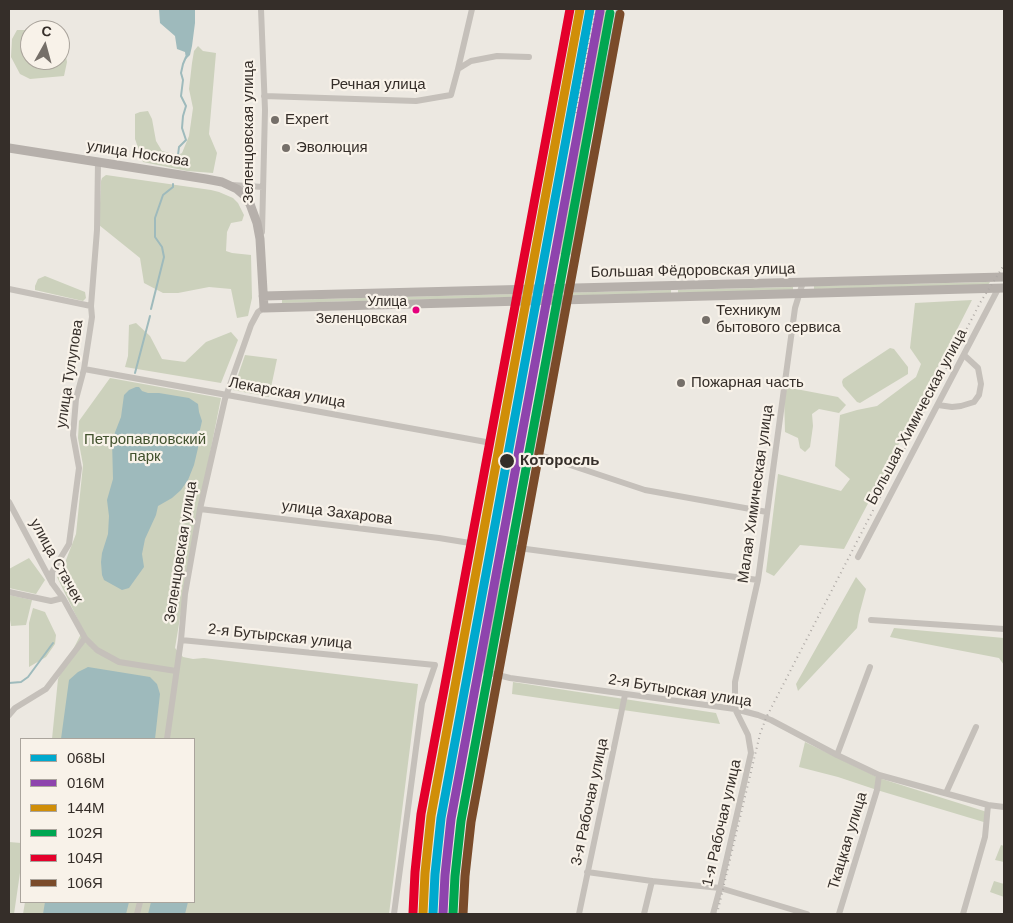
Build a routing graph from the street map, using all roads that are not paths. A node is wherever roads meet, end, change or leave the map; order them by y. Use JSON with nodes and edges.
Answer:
{"nodes":[{"id":1,"x":261,"y":9,"type":"edge"},
{"id":2,"x":472,"y":9,"type":"edge"},
{"id":3,"x":528,"y":57,"type":"dead end"},
{"id":4,"x":458,"y":69,"type":"junction"},
{"id":5,"x":264,"y":96,"type":"junction"},
{"id":6,"x":9,"y":148,"type":"edge"},
{"id":7,"x":98,"y":162,"type":"junction"},
{"id":8,"x":228,"y":184,"type":"junction"},
{"id":9,"x":263,"y":187,"type":"junction"},
{"id":10,"x":262,"y":208,"type":"junction"},
{"id":11,"x":252,"y":209,"type":"junction"},
{"id":12,"x":261,"y":256,"type":"junction"},
{"id":13,"x":1004,"y":277,"type":"edge"},
{"id":14,"x":803,"y":282,"type":"junction"},
{"id":15,"x":1001,"y":288,"type":"edge"},
{"id":16,"x":9,"y":289,"type":"edge"},
{"id":17,"x":799,"y":294,"type":"junction"},
{"id":18,"x":263,"y":296,"type":"junction"},
{"id":19,"x":560,"y":300,"type":"junction"},
{"id":20,"x":91,"y":306,"type":"junction"},
{"id":21,"x":264,"y":308,"type":"junction"},
{"id":22,"x":964,"y":355,"type":"junction"},
{"id":23,"x":84,"y":368,"type":"junction"},
{"id":24,"x":227,"y":395,"type":"junction"},
{"id":25,"x":938,"y":405,"type":"junction"},
{"id":26,"x":486,"y":442,"type":"dead end"},
{"id":27,"x":531,"y":452,"type":"junction"},
{"id":28,"x":9,"y":502,"type":"edge"},
{"id":29,"x":200,"y":510,"type":"junction"},
{"id":30,"x":767,"y":512,"type":"junction"},
{"id":31,"x":470,"y":544,"type":"dead end"},
{"id":32,"x":511,"y":547,"type":"junction"},
{"id":33,"x":858,"y":557,"type":"dead end"},
{"id":34,"x":758,"y":580,"type":"junction"},
{"id":35,"x":52,"y":583,"type":"junction"},
{"id":36,"x":9,"y":592,"type":"edge"},
{"id":37,"x":63,"y":598,"type":"junction"},
{"id":38,"x":871,"y":620,"type":"dead end"},
{"id":39,"x":1004,"y":629,"type":"edge"},
{"id":40,"x":83,"y":635,"type":"junction"},
{"id":41,"x":181,"y":640,"type":"junction"},
{"id":42,"x":870,"y":667,"type":"dead end"},
{"id":43,"x":176,"y":671,"type":"junction"},
{"id":44,"x":625,"y":695,"type":"junction"},
{"id":45,"x":736,"y":709,"type":"junction"},
{"id":46,"x":9,"y":715,"type":"edge"},
{"id":47,"x":976,"y":727,"type":"dead end"},
{"id":48,"x":167,"y":738,"type":"edge"},
{"id":49,"x":837,"y":755,"type":"junction"},
{"id":50,"x":879,"y":775,"type":"junction"},
{"id":51,"x":946,"y":793,"type":"junction"},
{"id":52,"x":988,"y":805,"type":"junction"},
{"id":53,"x":1004,"y":807,"type":"edge"},
{"id":54,"x":588,"y":872,"type":"junction"},
{"id":55,"x":652,"y":881,"type":"junction"},
{"id":56,"x":720,"y":888,"type":"junction"},
{"id":57,"x":394,"y":914,"type":"edge"},
{"id":58,"x":579,"y":914,"type":"edge"},
{"id":59,"x":644,"y":914,"type":"edge"},
{"id":60,"x":713,"y":914,"type":"edge"},
{"id":61,"x":806,"y":914,"type":"edge"},
{"id":62,"x":839,"y":914,"type":"edge"},
{"id":63,"x":963,"y":914,"type":"edge"}],
"edges":[{"from":1,"to":5,"type":"street","name":"Зеленцовская улица"},
{"from":2,"to":4,"type":"street"},
{"from":3,"to":4,"type":"street"},
{"from":4,"to":5,"type":"street","name":"Речная улица"},
{"from":5,"to":9,"type":"street","name":"Зеленцовская улица"},
{"from":6,"to":7,"type":"main road","name":"улица Носкова"},
{"from":7,"to":8,"type":"main road","name":"улица Носкова"},
{"from":7,"to":20,"type":"street","name":"улица Тулупова"},
{"from":8,"to":9,"type":"street","name":"улица Носкова"},
{"from":8,"to":11,"type":"main road","name":"Зеленцовская улица"},
{"from":9,"to":10,"type":"street","name":"Зеленцовская улица"},
{"from":10,"to":11,"type":"street"},
{"from":10,"to":12,"type":"street","name":"Зеленцовская улица"},
{"from":11,"to":12,"type":"main road","name":"Зеленцовская улица"},
{"from":12,"to":18,"type":"main road","name":"Зеленцовская улица"},
{"from":13,"to":14,"type":"main road","name":"Большая Фёдоровская улица"},
{"from":14,"to":17,"type":"street","name":"Малая Химическая улица"},
{"from":14,"to":18,"type":"main road","name":"Большая Фёдоровская улица"},
{"from":15,"to":17,"type":"main road","name":"Большая Фёдоровская улица"},
{"from":15,"to":22,"type":"street","name":"Большая Химическая улица"},
{"from":16,"to":20,"type":"street"},
{"from":17,"to":19,"type":"main road","name":"Большая Фёдоровская улица"},
{"from":17,"to":30,"type":"street","name":"Малая Химическая улица"},
{"from":18,"to":21,"type":"main road","name":"Зеленцовская улица"},
{"from":19,"to":21,"type":"main road","name":"Большая Фёдоровская улица"},
{"from":19,"to":27,"type":"street"},
{"from":20,"to":23,"type":"street","name":"улица Тулупова"},
{"from":21,"to":24,"type":"street","name":"Зеленцовская улица"},
{"from":22,"to":25,"type":"street","name":"Большая Химическая улица"},
{"from":22,"to":25,"type":"street"},
{"from":23,"to":24,"type":"street","name":"Лекарская улица"},
{"from":23,"to":35,"type":"street","name":"улица Тулупова"},
{"from":24,"to":26,"type":"street","name":"Лекарская улица"},
{"from":24,"to":29,"type":"street","name":"Зеленцовская улица"},
{"from":25,"to":33,"type":"street","name":"Большая Химическая улица"},
{"from":27,"to":30,"type":"street"},
{"from":27,"to":32,"type":"street"},
{"from":28,"to":35,"type":"street","name":"улица Стачек"},
{"from":29,"to":31,"type":"street","name":"улица Захарова"},
{"from":29,"to":41,"type":"street","name":"Зеленцовская улица"},
{"from":30,"to":34,"type":"street","name":"Малая Химическая улица"},
{"from":32,"to":34,"type":"street"},
{"from":32,"to":44,"type":"street","name":"2-я Бутырская улица"},
{"from":34,"to":45,"type":"street","name":"Малая Химическая улица"},
{"from":35,"to":37,"type":"street","name":"улица Стачек"},
{"from":36,"to":37,"type":"street"},
{"from":37,"to":40,"type":"street","name":"улица Стачек"},
{"from":38,"to":39,"type":"street"},
{"from":40,"to":43,"type":"street"},
{"from":40,"to":46,"type":"street"},
{"from":41,"to":43,"type":"street","name":"Зеленцовская улица"},
{"from":41,"to":57,"type":"street","name":"2-я Бутырская улица"},
{"from":42,"to":49,"type":"street"},
{"from":43,"to":48,"type":"street","name":"Зеленцовская улица"},
{"from":44,"to":45,"type":"street","name":"2-я Бутырская улица"},
{"from":44,"to":54,"type":"street","name":"3-я Рабочая улица"},
{"from":45,"to":49,"type":"street","name":"2-я Бутырская улица"},
{"from":45,"to":56,"type":"street","name":"1-я Рабочая улица"},
{"from":47,"to":51,"type":"street"},
{"from":49,"to":50,"type":"street","name":"2-я Бутырская улица"},
{"from":50,"to":51,"type":"street","name":"2-я Бутырская улица"},
{"from":50,"to":62,"type":"street","name":"Ткацкая улица"},
{"from":51,"to":52,"type":"street","name":"2-я Бутырская улица"},
{"from":52,"to":53,"type":"street","name":"2-я Бутырская улица"},
{"from":52,"to":63,"type":"street"},
{"from":54,"to":55,"type":"street"},
{"from":54,"to":58,"type":"street","name":"3-я Рабочая улица"},
{"from":55,"to":56,"type":"street"},
{"from":55,"to":59,"type":"street"},
{"from":56,"to":60,"type":"street","name":"1-я Рабочая улица"},
{"from":56,"to":61,"type":"street"}]}
